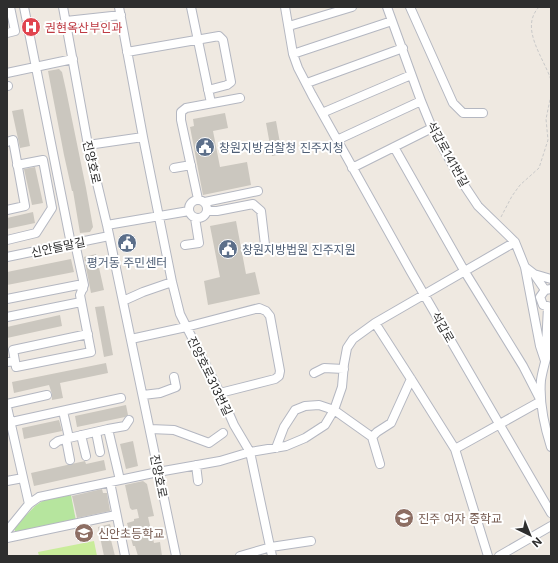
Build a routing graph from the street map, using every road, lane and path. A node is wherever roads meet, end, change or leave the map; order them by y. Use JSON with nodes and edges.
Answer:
{"nodes":[{"id":1,"x":10,"y":7,"type":"edge"},
{"id":2,"x":24,"y":7,"type":"edge"},
{"id":3,"x":63,"y":7,"type":"edge"},
{"id":4,"x":191,"y":7,"type":"edge"},
{"id":5,"x":285,"y":7,"type":"edge"},
{"id":6,"x":352,"y":7,"type":"edge"},
{"id":7,"x":387,"y":7,"type":"edge"},
{"id":8,"x":410,"y":7,"type":"edge"},
{"id":9,"x":539,"y":7,"type":"edge"},
{"id":10,"x":120,"y":11,"type":"edge"},
{"id":11,"x":66,"y":21,"type":"junction"},
{"id":12,"x":392,"y":21,"type":"junction"},
{"id":13,"x":289,"y":26,"type":"junction"},
{"id":14,"x":7,"y":33,"type":"edge"},
{"id":15,"x":198,"y":40,"type":"junction"},
{"id":16,"x":403,"y":48,"type":"junction"},
{"id":17,"x":127,"y":52,"type":"junction"},
{"id":18,"x":294,"y":54,"type":"junction"},
{"id":19,"x":73,"y":59,"type":"junction"},
{"id":20,"x":36,"y":67,"type":"junction"},
{"id":21,"x":7,"y":73,"type":"edge"},
{"id":22,"x":411,"y":75,"type":"junction"},
{"id":23,"x":551,"y":80,"type":"edge"},
{"id":24,"x":307,"y":83,"type":"junction"},
{"id":25,"x":208,"y":90,"type":"junction"},
{"id":26,"x":551,"y":95,"type":"edge"},
{"id":27,"x":240,"y":98,"type":"dead end"},
{"id":28,"x":421,"y":101,"type":"junction"},
{"id":29,"x":211,"y":103,"type":"junction"},
{"id":30,"x":322,"y":113,"type":"junction"},
{"id":31,"x":483,"y":113,"type":"dead end"},
{"id":32,"x":432,"y":128,"type":"junction"},
{"id":33,"x":143,"y":137,"type":"junction"},
{"id":34,"x":337,"y":140,"type":"junction"},
{"id":35,"x":7,"y":142,"type":"edge"},
{"id":36,"x":88,"y":145,"type":"junction"},
{"id":37,"x":394,"y":147,"type":"junction"},
{"id":38,"x":18,"y":165,"type":"junction"},
{"id":39,"x":191,"y":166,"type":"junction"},
{"id":40,"x":174,"y":168,"type":"dead end"},
{"id":41,"x":352,"y":168,"type":"junction"},
{"id":42,"x":258,"y":191,"type":"dead end"},
{"id":43,"x":201,"y":201,"type":"junction"},
{"id":44,"x":7,"y":210,"type":"edge"},
{"id":45,"x":189,"y":211,"type":"junction"},
{"id":46,"x":207,"y":211,"type":"junction"},
{"id":47,"x":159,"y":217,"type":"junction"},
{"id":48,"x":195,"y":218,"type":"junction"},
{"id":49,"x":107,"y":225,"type":"junction"},
{"id":50,"x":498,"y":225,"type":"junction"},
{"id":51,"x":109,"y":236,"type":"junction"},
{"id":52,"x":7,"y":240,"type":"edge"},
{"id":53,"x":515,"y":242,"type":"junction"},
{"id":54,"x":73,"y":244,"type":"junction"},
{"id":55,"x":184,"y":245,"type":"dead end"},
{"id":56,"x":265,"y":245,"type":"dead end"},
{"id":57,"x":7,"y":257,"type":"edge"},
{"id":58,"x":525,"y":267,"type":"junction"},
{"id":59,"x":465,"y":272,"type":"junction"},
{"id":60,"x":534,"y":274,"type":"junction"},
{"id":61,"x":551,"y":279,"type":"edge"},
{"id":62,"x":172,"y":282,"type":"junction"},
{"id":63,"x":83,"y":289,"type":"junction"},
{"id":64,"x":548,"y":290,"type":"edge"},
{"id":65,"x":425,"y":295,"type":"junction"},
{"id":66,"x":7,"y":298,"type":"edge"},
{"id":67,"x":123,"y":301,"type":"junction"},
{"id":68,"x":81,"y":302,"type":"junction"},
{"id":69,"x":550,"y":307,"type":"edge"},
{"id":70,"x":7,"y":316,"type":"edge"},
{"id":71,"x":375,"y":323,"type":"junction"},
{"id":72,"x":186,"y":327,"type":"junction"},
{"id":73,"x":88,"y":334,"type":"junction"},
{"id":74,"x":132,"y":339,"type":"junction"},
{"id":75,"x":551,"y":340,"type":"edge"},
{"id":76,"x":545,"y":361,"type":"junction"},
{"id":77,"x":11,"y":362,"type":"edge"},
{"id":78,"x":344,"y":369,"type":"junction"},
{"id":79,"x":314,"y":373,"type":"dead end"},
{"id":80,"x":174,"y":378,"type":"dead end"},
{"id":81,"x":411,"y":379,"type":"junction"},
{"id":82,"x":220,"y":393,"type":"junction"},
{"id":83,"x":47,"y":395,"type":"dead end"},
{"id":84,"x":143,"y":395,"type":"junction"},
{"id":85,"x":121,"y":398,"type":"dead end"},
{"id":86,"x":541,"y":401,"type":"junction"},
{"id":87,"x":7,"y":404,"type":"edge"},
{"id":88,"x":7,"y":407,"type":"edge"},
{"id":89,"x":334,"y":410,"type":"junction"},
{"id":90,"x":63,"y":411,"type":"junction"},
{"id":91,"x":129,"y":420,"type":"dead end"},
{"id":92,"x":9,"y":423,"type":"edge"},
{"id":93,"x":499,"y":423,"type":"junction"},
{"id":94,"x":108,"y":429,"type":"junction"},
{"id":95,"x":150,"y":429,"type":"junction"},
{"id":96,"x":96,"y":432,"type":"junction"},
{"id":97,"x":223,"y":433,"type":"dead end"},
{"id":98,"x":81,"y":435,"type":"junction"},
{"id":99,"x":372,"y":437,"type":"junction"},
{"id":100,"x":68,"y":438,"type":"junction"},
{"id":101,"x":54,"y":444,"type":"dead end"},
{"id":102,"x":551,"y":447,"type":"edge"},
{"id":103,"x":276,"y":448,"type":"junction"},
{"id":104,"x":455,"y":449,"type":"junction"},
{"id":105,"x":100,"y":452,"type":"dead end"},
{"id":106,"x":250,"y":452,"type":"junction"},
{"id":107,"x":86,"y":456,"type":"dead end"},
{"id":108,"x":70,"y":460,"type":"dead end"},
{"id":109,"x":380,"y":464,"type":"dead end"},
{"id":110,"x":196,"y":465,"type":"junction"},
{"id":111,"x":158,"y":472,"type":"junction"},
{"id":112,"x":23,"y":478,"type":"junction"},
{"id":113,"x":120,"y":480,"type":"junction"},
{"id":114,"x":198,"y":481,"type":"dead end"},
{"id":115,"x":7,"y":482,"type":"edge"},
{"id":116,"x":110,"y":482,"type":"junction"},
{"id":117,"x":29,"y":504,"type":"junction"},
{"id":118,"x":551,"y":513,"type":"edge"},
{"id":119,"x":116,"y":514,"type":"junction"},
{"id":120,"x":551,"y":526,"type":"edge"},
{"id":121,"x":7,"y":531,"type":"edge"},
{"id":122,"x":7,"y":538,"type":"edge"},
{"id":123,"x":311,"y":541,"type":"dead end"},
{"id":124,"x":271,"y":547,"type":"junction"},
{"id":125,"x":125,"y":556,"type":"edge"},
{"id":126,"x":176,"y":556,"type":"edge"},
{"id":127,"x":240,"y":556,"type":"edge"},
{"id":128,"x":272,"y":556,"type":"edge"},
{"id":129,"x":488,"y":556,"type":"edge"},
{"id":130,"x":499,"y":556,"type":"edge"}],
"edges":[{"from":1,"to":14,"type":"street"},
{"from":2,"to":20,"type":"street"},
{"from":3,"to":11,"type":"street","name":"진양호로"},
{"from":4,"to":15,"type":"street"},
{"from":5,"to":13,"type":"street","name":"석갑로"},
{"from":6,"to":13,"type":"street"},
{"from":7,"to":12,"type":"street","name":"석갑로141번길"},
{"from":8,"to":31,"type":"street"},
{"from":9,"to":23,"type":"path"},
{"from":10,"to":11,"type":"street"},
{"from":10,"to":17,"type":"street"},
{"from":11,"to":19,"type":"street","name":"진양호로"},
{"from":12,"to":16,"type":"street","name":"석갑로141번길"},
{"from":12,"to":18,"type":"street"},
{"from":13,"to":18,"type":"street","name":"석갑로"},
{"from":15,"to":17,"type":"street"},
{"from":15,"to":25,"type":"street"},
{"from":15,"to":25,"type":"street"},
{"from":16,"to":22,"type":"street","name":"석갑로141번길"},
{"from":16,"to":24,"type":"street"},
{"from":17,"to":33,"type":"street"},
{"from":18,"to":24,"type":"street","name":"석갑로"},
{"from":19,"to":20,"type":"street"},
{"from":19,"to":36,"type":"street","name":"진양호로"},
{"from":20,"to":21,"type":"street"},
{"from":20,"to":54,"type":"street"},
{"from":22,"to":28,"type":"street","name":"석갑로141번길"},
{"from":22,"to":30,"type":"street"},
{"from":24,"to":30,"type":"street","name":"석갑로"},
{"from":25,"to":29,"type":"street"},
{"from":26,"to":50,"type":"path"},
{"from":27,"to":29,"type":"street"},
{"from":28,"to":32,"type":"street","name":"석갑로141번길"},
{"from":28,"to":34,"type":"street"},
{"from":29,"to":39,"type":"street"},
{"from":30,"to":34,"type":"street","name":"석갑로"},
{"from":32,"to":37,"type":"street"},
{"from":32,"to":50,"type":"street","name":"석갑로141번길"},
{"from":33,"to":36,"type":"street"},
{"from":33,"to":47,"type":"street"},
{"from":34,"to":41,"type":"street","name":"석갑로"},
{"from":35,"to":38,"type":"street"},
{"from":36,"to":49,"type":"street","name":"진양호로"},
{"from":37,"to":41,"type":"street"},
{"from":37,"to":59,"type":"street"},
{"from":38,"to":44,"type":"street"},
{"from":38,"to":52,"type":"street"},
{"from":39,"to":40,"type":"street"},
{"from":39,"to":43,"type":"street"},
{"from":41,"to":65,"type":"street","name":"석갑로"},
{"from":42,"to":43,"type":"street"},
{"from":43,"to":45,"type":"street"},
{"from":43,"to":46,"type":"street"},
{"from":45,"to":47,"type":"street"},
{"from":45,"to":48,"type":"street"},
{"from":46,"to":48,"type":"street"},
{"from":46,"to":56,"type":"street"},
{"from":47,"to":49,"type":"street"},
{"from":47,"to":62,"type":"street"},
{"from":48,"to":55,"type":"street"},
{"from":49,"to":51,"type":"street","name":"진양호로"},
{"from":50,"to":53,"type":"street","name":"석갑로141번길"},
{"from":51,"to":54,"type":"street","name":"신안들말길"},
{"from":51,"to":67,"type":"street","name":"진양호로"},
{"from":53,"to":58,"type":"street","name":"석갑로141번길"},
{"from":53,"to":59,"type":"street"},
{"from":54,"to":57,"type":"street","name":"신안들말길"},
{"from":54,"to":63,"type":"street"},
{"from":58,"to":60,"type":"street"},
{"from":58,"to":76,"type":"street","name":"석갑로141번길"},
{"from":59,"to":65,"type":"street"},
{"from":59,"to":86,"type":"street"},
{"from":60,"to":61,"type":"street"},
{"from":60,"to":64,"type":"street"},
{"from":62,"to":67,"type":"street"},
{"from":62,"to":72,"type":"street"},
{"from":63,"to":66,"type":"street"},
{"from":63,"to":68,"type":"street"},
{"from":64,"to":69,"type":"street"},
{"from":65,"to":71,"type":"street"},
{"from":65,"to":93,"type":"street","name":"석갑로"},
{"from":67,"to":74,"type":"street","name":"진양호로"},
{"from":68,"to":70,"type":"street"},
{"from":68,"to":73,"type":"street"},
{"from":69,"to":76,"type":"street"},
{"from":71,"to":78,"type":"street"},
{"from":71,"to":81,"type":"street"},
{"from":72,"to":74,"type":"street","name":"진양호로313번길"},
{"from":72,"to":82,"type":"street","name":"진양호로313번길"},
{"from":72,"to":82,"type":"street"},
{"from":73,"to":77,"type":"street"},
{"from":73,"to":77,"type":"street"},
{"from":74,"to":84,"type":"street","name":"진양호로"},
{"from":75,"to":76,"type":"street"},
{"from":76,"to":86,"type":"street"},
{"from":78,"to":79,"type":"street"},
{"from":78,"to":89,"type":"street"},
{"from":80,"to":84,"type":"street"},
{"from":81,"to":99,"type":"street"},
{"from":81,"to":104,"type":"street"},
{"from":82,"to":106,"type":"street","name":"진양호로313번길"},
{"from":83,"to":87,"type":"street"},
{"from":84,"to":95,"type":"street","name":"진양호로"},
{"from":85,"to":90,"type":"street"},
{"from":86,"to":93,"type":"street"},
{"from":86,"to":102,"type":"street"},
{"from":88,"to":92,"type":"street"},
{"from":89,"to":99,"type":"street"},
{"from":89,"to":103,"type":"street"},
{"from":89,"to":103,"type":"street"},
{"from":90,"to":92,"type":"street"},
{"from":90,"to":100,"type":"street"},
{"from":91,"to":94,"type":"street"},
{"from":92,"to":112,"type":"street"},
{"from":93,"to":104,"type":"street"},
{"from":93,"to":118,"type":"street","name":"석갑로"},
{"from":94,"to":96,"type":"street"},
{"from":94,"to":113,"type":"street"},
{"from":95,"to":97,"type":"street"},
{"from":95,"to":111,"type":"street","name":"진양호로"},
{"from":96,"to":98,"type":"street"},
{"from":96,"to":105,"type":"street"},
{"from":98,"to":100,"type":"street"},
{"from":98,"to":107,"type":"street"},
{"from":99,"to":109,"type":"street"},
{"from":100,"to":101,"type":"street"},
{"from":100,"to":108,"type":"street"},
{"from":103,"to":106,"type":"street"},
{"from":104,"to":129,"type":"street"},
{"from":106,"to":110,"type":"street"},
{"from":106,"to":124,"type":"street","name":"진양호로313번길"},
{"from":110,"to":111,"type":"street"},
{"from":110,"to":114,"type":"street"},
{"from":111,"to":113,"type":"street"},
{"from":111,"to":126,"type":"street","name":"진양호로"},
{"from":112,"to":115,"type":"street"},
{"from":112,"to":117,"type":"street"},
{"from":113,"to":116,"type":"street"},
{"from":116,"to":117,"type":"street"},
{"from":116,"to":119,"type":"street"},
{"from":117,"to":121,"type":"street"},
{"from":119,"to":122,"type":"street"},
{"from":119,"to":125,"type":"street"},
{"from":120,"to":130,"type":"street"},
{"from":123,"to":124,"type":"street"},
{"from":124,"to":127,"type":"street"},
{"from":124,"to":128,"type":"street","name":"진양호로313번길"}]}
